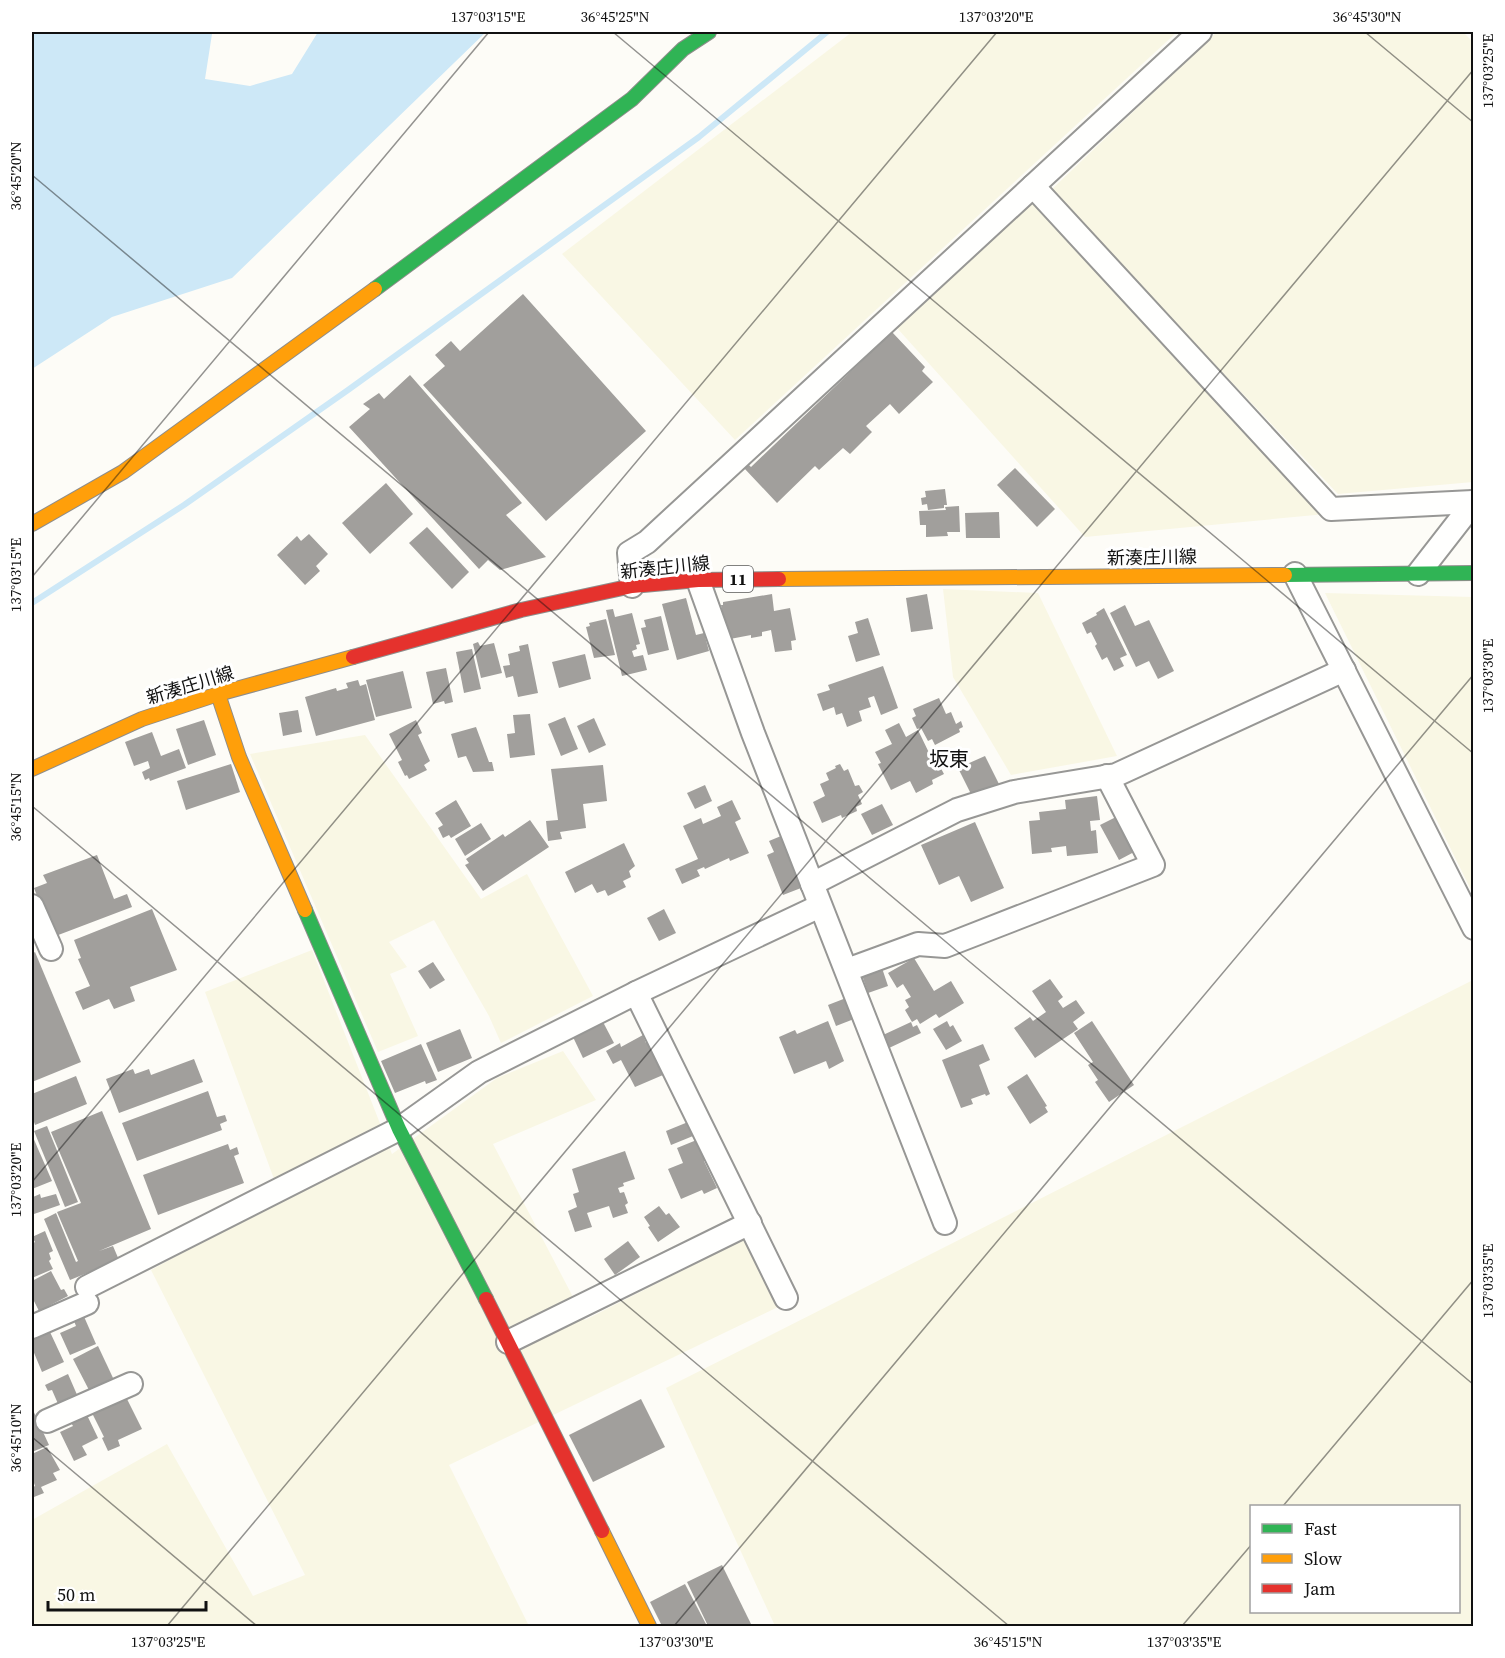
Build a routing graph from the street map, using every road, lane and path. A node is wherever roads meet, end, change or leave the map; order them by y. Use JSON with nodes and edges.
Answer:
{"nodes":[{"id":1,"x":697,"y":32,"type":"edge"},
{"id":2,"x":709,"y":32,"type":"edge"},
{"id":3,"x":1200,"y":32,"type":"edge"},
{"id":4,"x":683,"y":50,"type":"junction"},
{"id":5,"x":1033,"y":186,"type":"junction"},
{"id":6,"x":1473,"y":502,"type":"edge"},
{"id":7,"x":32,"y":524,"type":"edge"},
{"id":8,"x":1473,"y":573,"type":"edge"},
{"id":9,"x":1295,"y":574,"type":"junction"},
{"id":10,"x":1418,"y":574,"type":"junction"},
{"id":11,"x":698,"y":580,"type":"junction"},
{"id":12,"x":632,"y":586,"type":"junction"},
{"id":13,"x":1344,"y":670,"type":"junction"},
{"id":14,"x":218,"y":694,"type":"junction"},
{"id":15,"x":32,"y":769,"type":"edge"},
{"id":16,"x":1107,"y":776,"type":"junction"},
{"id":17,"x":812,"y":885,"type":"junction"},
{"id":18,"x":32,"y":906,"type":"edge"},
{"id":19,"x":820,"y":906,"type":"junction"},
{"id":20,"x":1473,"y":928,"type":"edge"},
{"id":21,"x":51,"y":949,"type":"dead end"},
{"id":22,"x":846,"y":970,"type":"junction"},
{"id":23,"x":636,"y":993,"type":"junction"},
{"id":24,"x":399,"y":1128,"type":"junction"},
{"id":25,"x":750,"y":1223,"type":"junction"},
{"id":26,"x":945,"y":1223,"type":"dead end"},
{"id":27,"x":786,"y":1298,"type":"dead end"},
{"id":28,"x":32,"y":1327,"type":"edge"},
{"id":29,"x":508,"y":1342,"type":"junction"},
{"id":30,"x":130,"y":1384,"type":"dead end"},
{"id":31,"x":47,"y":1421,"type":"dead end"},
{"id":32,"x":649,"y":1626,"type":"edge"}],
"edges":[{"from":1,"to":4,"type":"street"},
{"from":2,"to":4,"type":"street"},
{"from":3,"to":5,"type":"street"},
{"from":4,"to":7,"type":"street"},
{"from":5,"to":6,"type":"street"},
{"from":5,"to":12,"type":"street"},
{"from":6,"to":10,"type":"street"},
{"from":8,"to":10,"type":"street","name":"新湊庄川線","number":"11"},
{"from":9,"to":10,"type":"street","name":"新湊庄川線","number":"11"},
{"from":9,"to":11,"type":"street","name":"新湊庄川線","number":"11"},
{"from":9,"to":13,"type":"street"},
{"from":11,"to":12,"type":"street","name":"新湊庄川線","number":"11"},
{"from":11,"to":17,"type":"street"},
{"from":12,"to":14,"type":"street","name":"新湊庄川線","number":"11"},
{"from":13,"to":16,"type":"street"},
{"from":13,"to":20,"type":"street"},
{"from":14,"to":15,"type":"street","name":"新湊庄川線","number":"11"},
{"from":14,"to":24,"type":"street"},
{"from":16,"to":17,"type":"street"},
{"from":16,"to":22,"type":"street"},
{"from":17,"to":19,"type":"street"},
{"from":18,"to":21,"type":"street"},
{"from":19,"to":22,"type":"street"},
{"from":19,"to":23,"type":"street"},
{"from":22,"to":26,"type":"street"},
{"from":23,"to":24,"type":"street"},
{"from":23,"to":25,"type":"street"},
{"from":24,"to":28,"type":"street"},
{"from":24,"to":29,"type":"street"},
{"from":25,"to":27,"type":"street"},
{"from":25,"to":29,"type":"street"},
{"from":29,"to":32,"type":"street"},
{"from":30,"to":31,"type":"street"}]}
